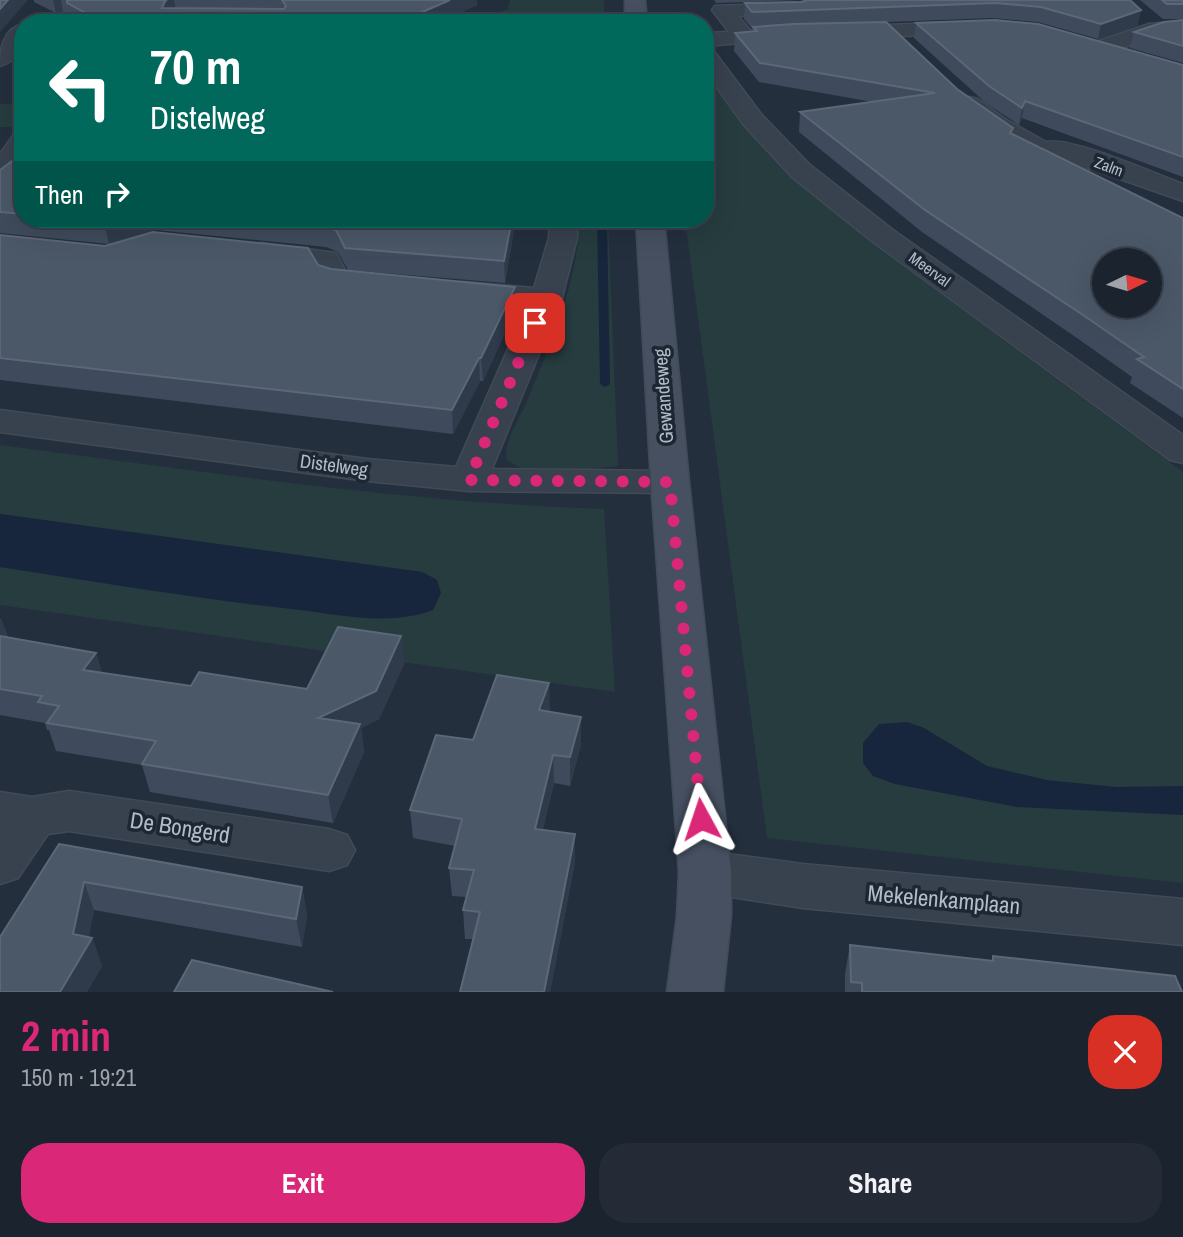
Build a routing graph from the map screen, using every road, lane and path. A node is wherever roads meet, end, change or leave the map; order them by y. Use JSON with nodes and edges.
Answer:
{"nodes":[{"id":1,"x":973,"y":5,"type":"edge"},
{"id":2,"x":820,"y":8,"type":"edge"},
{"id":3,"x":1183,"y":12,"type":"edge"},
{"id":4,"x":1183,"y":27,"type":"edge"},
{"id":5,"x":889,"y":29,"type":"junction"},
{"id":6,"x":1157,"y":29,"type":"junction"},
{"id":7,"x":745,"y":37,"type":"junction"},
{"id":8,"x":714,"y":39,"type":"edge"},
{"id":9,"x":14,"y":40,"type":"edge"},
{"id":10,"x":912,"y":51,"type":"edge"},
{"id":11,"x":0,"y":59,"type":"edge"},
{"id":12,"x":1139,"y":60,"type":"edge"},
{"id":13,"x":714,"y":67,"type":"edge"},
{"id":14,"x":949,"y":86,"type":"edge"},
{"id":15,"x":1033,"y":145,"type":"junction"},
{"id":16,"x":14,"y":152,"type":"edge"},
{"id":17,"x":0,"y":173,"type":"edge"},
{"id":18,"x":1183,"y":193,"type":"edge"},
{"id":19,"x":1159,"y":212,"type":"edge"},
{"id":20,"x":564,"y":228,"type":"edge"},
{"id":21,"x":651,"y":228,"type":"edge"},
{"id":22,"x":234,"y":250,"type":"edge"},
{"id":23,"x":400,"y":286,"type":"edge"},
{"id":24,"x":440,"y":289,"type":"edge"},
{"id":25,"x":546,"y":299,"type":"junction"},
{"id":26,"x":0,"y":421,"type":"edge"},
{"id":27,"x":1183,"y":452,"type":"edge"},
{"id":28,"x":469,"y":480,"type":"junction"},
{"id":29,"x":670,"y":482,"type":"junction"},
{"id":30,"x":16,"y":815,"type":"edge"},
{"id":31,"x":329,"y":850,"type":"dead end"},
{"id":32,"x":0,"y":863,"type":"edge"},
{"id":33,"x":705,"y":872,"type":"junction"},
{"id":34,"x":1183,"y":922,"type":"edge"},
{"id":35,"x":695,"y":992,"type":"edge"}],
"edges":[{"from":1,"to":5,"type":"street"},
{"from":2,"to":7,"type":"street"},
{"from":3,"to":6,"type":"street"},
{"from":4,"to":6,"type":"street"},
{"from":5,"to":7,"type":"street"},
{"from":5,"to":10,"type":"street"},
{"from":6,"to":12,"type":"street"},
{"from":7,"to":8,"type":"street"},
{"from":9,"to":11,"type":"street"},
{"from":13,"to":27,"type":"street","name":"Meerval"},
{"from":14,"to":15,"type":"street","name":"Zalm"},
{"from":15,"to":18,"type":"street","name":"Zalm"},
{"from":15,"to":19,"type":"street","name":"Zalm"},
{"from":16,"to":17,"type":"street"},
{"from":20,"to":25,"type":"street"},
{"from":21,"to":29,"type":"street","name":"Gewandeweg"},
{"from":22,"to":23,"type":"street"},
{"from":24,"to":25,"type":"street"},
{"from":25,"to":28,"type":"street"},
{"from":26,"to":28,"type":"street","name":"Distelweg"},
{"from":28,"to":29,"type":"street","name":"Distelweg"},
{"from":29,"to":33,"type":"street","name":"Gewandeweg"},
{"from":30,"to":31,"type":"street","name":"De Bongerd"},
{"from":30,"to":32,"type":"street","name":"De Bongerd"},
{"from":33,"to":34,"type":"street","name":"Mekelenkamplaan"},
{"from":33,"to":35,"type":"street","name":"Gewandeweg"}]}
